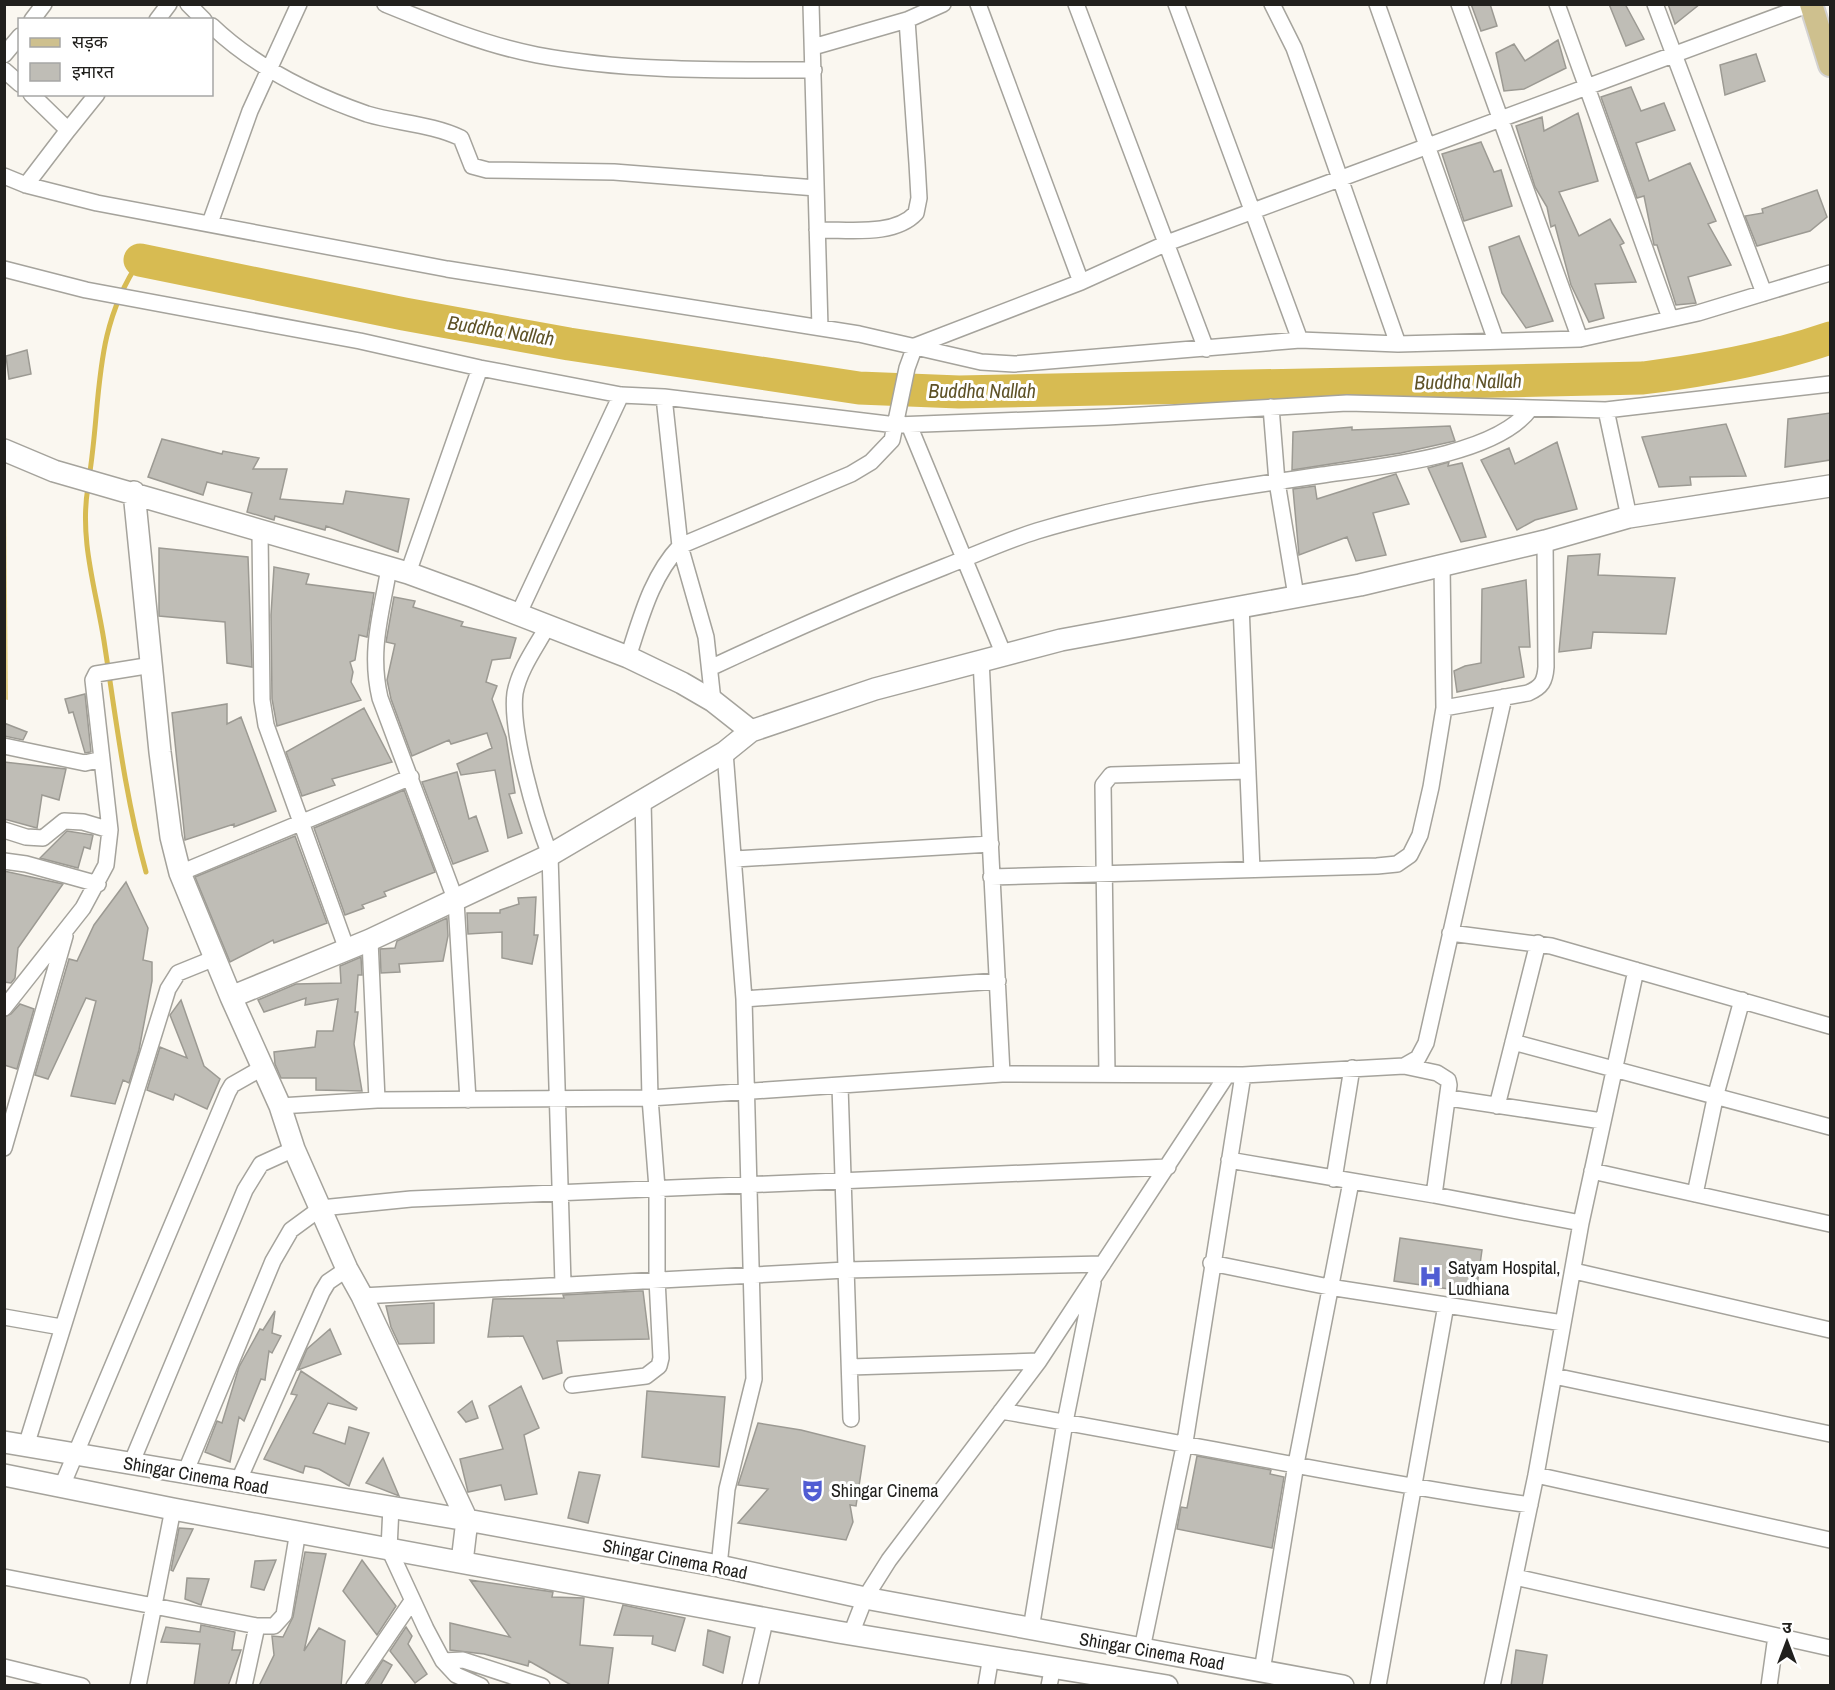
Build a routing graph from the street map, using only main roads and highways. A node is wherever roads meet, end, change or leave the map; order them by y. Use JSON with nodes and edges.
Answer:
{"nodes":[{"id":1,"x":1810,"y":4,"type":"edge"},
{"id":2,"x":1830,"y":65,"type":"edge"}],
"edges":[{"from":1,"to":2,"type":"main road"}]}
